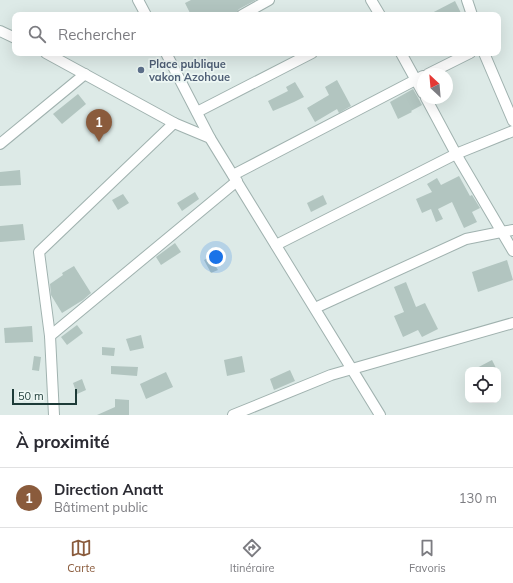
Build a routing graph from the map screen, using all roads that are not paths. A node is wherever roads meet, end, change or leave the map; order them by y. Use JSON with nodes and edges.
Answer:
{"nodes":[{"id":1,"x":139,"y":0,"type":"edge"},
{"id":2,"x":269,"y":0,"type":"edge"},
{"id":3,"x":371,"y":0,"type":"edge"},
{"id":4,"x":467,"y":0,"type":"edge"},
{"id":5,"x":145,"y":12,"type":"edge"},
{"id":6,"x":247,"y":12,"type":"edge"},
{"id":7,"x":378,"y":12,"type":"edge"},
{"id":8,"x":471,"y":12,"type":"edge"},
{"id":9,"x":0,"y":31,"type":"edge"},
{"id":10,"x":12,"y":37,"type":"edge"},
{"id":11,"x":52,"y":56,"type":"edge"},
{"id":12,"x":170,"y":56,"type":"edge"},
{"id":13,"x":306,"y":56,"type":"edge"},
{"id":14,"x":403,"y":56,"type":"edge"},
{"id":15,"x":464,"y":56,"type":"edge"},
{"id":16,"x":485,"y":56,"type":"edge"},
{"id":17,"x":440,"y":68,"type":"edge"},
{"id":18,"x":85,"y":74,"type":"junction"},
{"id":19,"x":417,"y":75,"type":"edge"},
{"id":20,"x":417,"y":79,"type":"edge"},
{"id":21,"x":429,"y":104,"type":"edge"},
{"id":22,"x":197,"y":112,"type":"junction"},
{"id":23,"x":513,"y":121,"type":"edge"},
{"id":24,"x":174,"y":123,"type":"junction"},
{"id":25,"x":513,"y":131,"type":"edge"},
{"id":26,"x":210,"y":138,"type":"junction"},
{"id":27,"x":0,"y":144,"type":"edge"},
{"id":28,"x":456,"y":154,"type":"junction"},
{"id":29,"x":235,"y":178,"type":"junction"},
{"id":30,"x":513,"y":230,"type":"edge"},
{"id":31,"x":501,"y":232,"type":"junction"},
{"id":32,"x":276,"y":245,"type":"junction"},
{"id":33,"x":513,"y":251,"type":"edge"},
{"id":34,"x":315,"y":308,"type":"junction"},
{"id":35,"x":513,"y":323,"type":"edge"},
{"id":36,"x":50,"y":336,"type":"junction"},
{"id":37,"x":353,"y":369,"type":"junction"},
{"id":38,"x":54,"y":415,"type":"edge"},
{"id":39,"x":233,"y":415,"type":"edge"},
{"id":40,"x":380,"y":415,"type":"edge"}],
"edges":[{"from":1,"to":5,"type":"street"},
{"from":2,"to":6,"type":"street"},
{"from":3,"to":7,"type":"street"},
{"from":4,"to":8,"type":"street"},
{"from":9,"to":10,"type":"street"},
{"from":11,"to":18,"type":"street"},
{"from":12,"to":22,"type":"street"},
{"from":13,"to":22,"type":"street"},
{"from":14,"to":19,"type":"street"},
{"from":15,"to":17,"type":"street"},
{"from":16,"to":23,"type":"street"},
{"from":18,"to":24,"type":"street"},
{"from":18,"to":27,"type":"street"},
{"from":20,"to":29,"type":"street"},
{"from":21,"to":28,"type":"street"},
{"from":22,"to":26,"type":"street"},
{"from":24,"to":26,"type":"street"},
{"from":24,"to":36,"type":"street"},
{"from":25,"to":28,"type":"street"},
{"from":26,"to":29,"type":"street"},
{"from":28,"to":31,"type":"street"},
{"from":28,"to":32,"type":"street"},
{"from":29,"to":32,"type":"street"},
{"from":29,"to":36,"type":"street"},
{"from":30,"to":31,"type":"street"},
{"from":31,"to":33,"type":"street"},
{"from":31,"to":34,"type":"street"},
{"from":32,"to":34,"type":"street"},
{"from":34,"to":37,"type":"street"},
{"from":35,"to":37,"type":"street"},
{"from":36,"to":38,"type":"street"},
{"from":37,"to":39,"type":"street"},
{"from":37,"to":40,"type":"street"}]}
